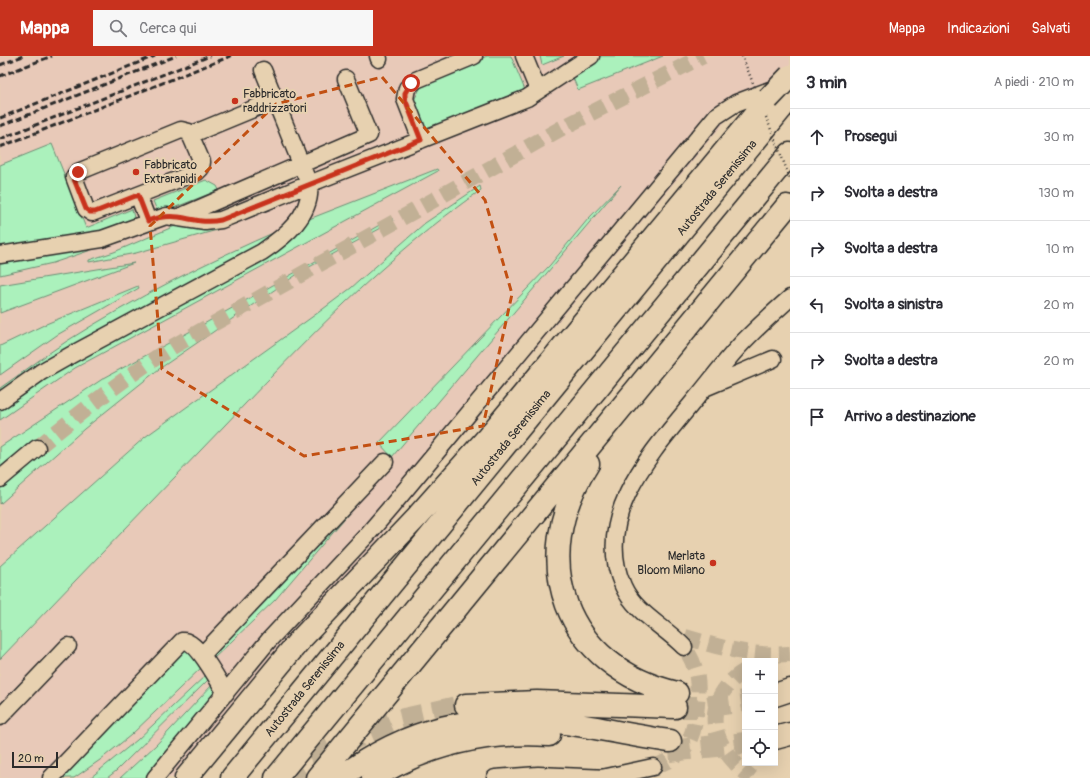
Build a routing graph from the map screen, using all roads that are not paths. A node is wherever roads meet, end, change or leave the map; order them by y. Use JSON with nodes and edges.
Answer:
{"nodes":[{"id":1,"x":474,"y":56,"type":"edge"},
{"id":2,"x":524,"y":56,"type":"edge"},
{"id":3,"x":590,"y":56,"type":"edge"},
{"id":4,"x":263,"y":70,"type":"dead end"},
{"id":5,"x":790,"y":76,"type":"edge"},
{"id":6,"x":346,"y":79,"type":"dead end"},
{"id":7,"x":790,"y":82,"type":"edge"},
{"id":8,"x":538,"y":90,"type":"junction"},
{"id":9,"x":790,"y":98,"type":"edge"},
{"id":10,"x":275,"y":100,"type":"junction"},
{"id":11,"x":190,"y":135,"type":"junction"},
{"id":12,"x":421,"y":140,"type":"junction"},
{"id":13,"x":790,"y":154,"type":"edge"},
{"id":14,"x":301,"y":164,"type":"junction"},
{"id":15,"x":309,"y":184,"type":"junction"},
{"id":16,"x":138,"y":195,"type":"junction"},
{"id":17,"x":788,"y":204,"type":"edge"},
{"id":18,"x":179,"y":217,"type":"junction"},
{"id":19,"x":148,"y":221,"type":"junction"},
{"id":20,"x":0,"y":255,"type":"edge"},
{"id":21,"x":790,"y":298,"type":"edge"},
{"id":22,"x":773,"y":359,"type":"dead end"},
{"id":23,"x":704,"y":389,"type":"junction"},
{"id":24,"x":0,"y":401,"type":"edge"},
{"id":25,"x":37,"y":448,"type":"tunnel mouth"},
{"id":26,"x":384,"y":462,"type":"dead end"},
{"id":27,"x":0,"y":479,"type":"edge"},
{"id":28,"x":685,"y":642,"type":"tunnel mouth"},
{"id":29,"x":68,"y":646,"type":"dead end"},
{"id":30,"x":202,"y":655,"type":"junction"},
{"id":31,"x":226,"y":693,"type":"junction"},
{"id":32,"x":466,"y":705,"type":"tunnel mouth"},
{"id":33,"x":0,"y":717,"type":"edge"},
{"id":34,"x":790,"y":734,"type":"edge"},
{"id":35,"x":778,"y":737,"type":"edge"},
{"id":36,"x":653,"y":767,"type":"tunnel mouth"},
{"id":37,"x":51,"y":778,"type":"edge"},
{"id":38,"x":155,"y":778,"type":"edge"},
{"id":39,"x":186,"y":778,"type":"edge"},
{"id":40,"x":232,"y":778,"type":"edge"},
{"id":41,"x":276,"y":778,"type":"edge"},
{"id":42,"x":317,"y":778,"type":"edge"},
{"id":43,"x":340,"y":778,"type":"edge"},
{"id":44,"x":372,"y":778,"type":"edge"},
{"id":45,"x":495,"y":778,"type":"edge"},
{"id":46,"x":602,"y":778,"type":"edge"},
{"id":47,"x":608,"y":778,"type":"edge"}],
"edges":[{"from":1,"to":12,"type":"street"},
{"from":2,"to":8,"type":"street"},
{"from":3,"to":8,"type":"street"},
{"from":4,"to":10,"type":"street"},
{"from":5,"to":39,"type":"highway","bridge":true},
{"from":6,"to":14,"type":"street"},
{"from":7,"to":31,"type":"street"},
{"from":8,"to":12,"type":"street"},
{"from":9,"to":40,"type":"highway","name":"Autostrada Serenissima"},
{"from":10,"to":11,"type":"street"},
{"from":10,"to":14,"type":"street"},
{"from":11,"to":16,"type":"street"},
{"from":11,"to":16,"type":"street"},
{"from":12,"to":15,"type":"street"},
{"from":13,"to":41,"type":"highway"},
{"from":14,"to":15,"type":"street"},
{"from":14,"to":18,"type":"street"},
{"from":15,"to":18,"type":"street"},
{"from":15,"to":24,"type":"street"},
{"from":16,"to":19,"type":"street"},
{"from":17,"to":32,"type":"highway"},
{"from":17,"to":42,"type":"highway"},
{"from":18,"to":19,"type":"street"},
{"from":19,"to":20,"type":"street"},
{"from":21,"to":23,"type":"street"},
{"from":22,"to":23,"type":"street"},
{"from":23,"to":28,"type":"street"},
{"from":25,"to":27,"type":"street"},
{"from":26,"to":30,"type":"street"},
{"from":29,"to":33,"type":"street"},
{"from":30,"to":31,"type":"street"},
{"from":30,"to":37,"type":"street"},
{"from":31,"to":38,"type":"street"},
{"from":34,"to":35,"type":"highway"},
{"from":36,"to":46,"type":"street"},
{"from":43,"to":44,"type":"highway"},
{"from":45,"to":46,"type":"street"},
{"from":46,"to":47,"type":"street"}]}
